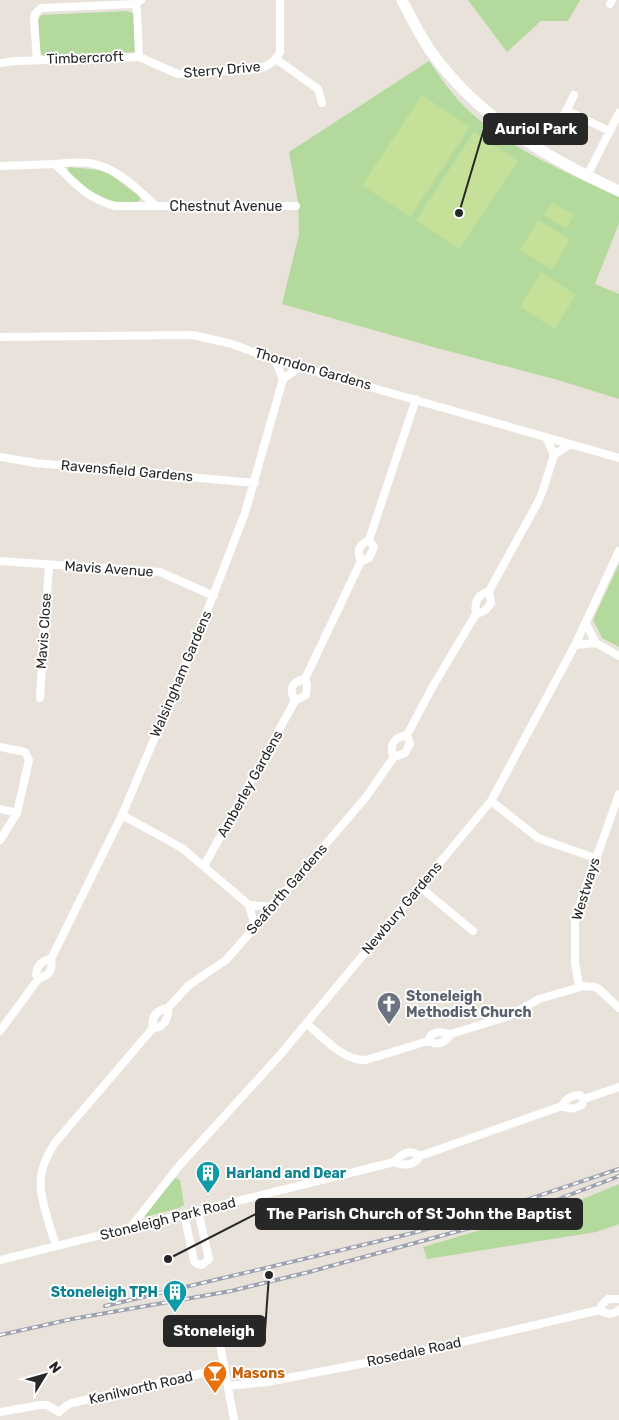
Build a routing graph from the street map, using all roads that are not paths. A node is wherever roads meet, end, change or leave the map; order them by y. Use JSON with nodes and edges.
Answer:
{"nodes":[{"id":1,"x":280,"y":0,"type":"edge"},
{"id":2,"x":402,"y":0,"type":"edge"},
{"id":3,"x":138,"y":2,"type":"edge"},
{"id":4,"x":140,"y":57,"type":"junction"},
{"id":5,"x":276,"y":59,"type":"junction"},
{"id":6,"x":37,"y":60,"type":"junction"},
{"id":7,"x":0,"y":63,"type":"edge"},
{"id":8,"x":574,"y":95,"type":"dead end"},
{"id":9,"x":322,"y":102,"type":"dead end"},
{"id":10,"x":619,"y":113,"type":"edge"},
{"id":11,"x":609,"y":131,"type":"junction"},
{"id":12,"x":54,"y":164,"type":"junction"},
{"id":13,"x":0,"y":166,"type":"edge"},
{"id":14,"x":587,"y":176,"type":"junction"},
{"id":15,"x":619,"y":191,"type":"edge"},
{"id":16,"x":156,"y":206,"type":"junction"},
{"id":17,"x":296,"y":206,"type":"dead end"},
{"id":18,"x":0,"y":337,"type":"edge"},
{"id":19,"x":275,"y":360,"type":"junction"},
{"id":20,"x":300,"y":367,"type":"junction"},
{"id":21,"x":283,"y":379,"type":"junction"},
{"id":22,"x":416,"y":399,"type":"junction"},
{"id":23,"x":546,"y":437,"type":"junction"},
{"id":24,"x":570,"y":444,"type":"junction"},
{"id":25,"x":554,"y":455,"type":"junction"},
{"id":26,"x":0,"y":457,"type":"edge"},
{"id":27,"x":619,"y":458,"type":"edge"},
{"id":28,"x":255,"y":483,"type":"junction"},
{"id":29,"x":369,"y":540,"type":"junction"},
{"id":30,"x":619,"y":551,"type":"edge"},
{"id":31,"x":0,"y":561,"type":"edge"},
{"id":32,"x":361,"y":561,"type":"junction"},
{"id":33,"x":49,"y":565,"type":"junction"},
{"id":34,"x":489,"y":591,"type":"junction"},
{"id":35,"x":214,"y":596,"type":"junction"},
{"id":36,"x":476,"y":614,"type":"junction"},
{"id":37,"x":586,"y":624,"type":"junction"},
{"id":38,"x":596,"y":643,"type":"junction"},
{"id":39,"x":575,"y":645,"type":"junction"},
{"id":40,"x":619,"y":656,"type":"edge"},
{"id":41,"x":305,"y":679,"type":"junction"},
{"id":42,"x":40,"y":698,"type":"dead end"},
{"id":43,"x":295,"y":701,"type":"junction"},
{"id":44,"x":407,"y":735,"type":"junction"},
{"id":45,"x":0,"y":747,"type":"edge"},
{"id":46,"x":394,"y":757,"type":"junction"},
{"id":47,"x":619,"y":794,"type":"edge"},
{"id":48,"x":491,"y":800,"type":"junction"},
{"id":49,"x":0,"y":809,"type":"edge"},
{"id":50,"x":17,"y":813,"type":"junction"},
{"id":51,"x":122,"y":815,"type":"junction"},
{"id":52,"x":0,"y":840,"type":"edge"},
{"id":53,"x":596,"y":858,"type":"junction"},
{"id":54,"x":204,"y":866,"type":"junction"},
{"id":55,"x":420,"y":887,"type":"junction"},
{"id":56,"x":249,"y":905,"type":"junction"},
{"id":57,"x":272,"y":907,"type":"junction"},
{"id":58,"x":255,"y":927,"type":"junction"},
{"id":59,"x":473,"y":931,"type":"dead end"},
{"id":60,"x":51,"y":959,"type":"junction"},
{"id":61,"x":39,"y":978,"type":"junction"},
{"id":62,"x":580,"y":987,"type":"junction"},
{"id":63,"x":168,"y":1008,"type":"junction"},
{"id":64,"x":619,"y":1008,"type":"edge"},
{"id":65,"x":306,"y":1023,"type":"junction"},
{"id":66,"x":153,"y":1028,"type":"junction"},
{"id":67,"x":0,"y":1031,"type":"edge"},
{"id":68,"x":451,"y":1034,"type":"junction"},
{"id":69,"x":428,"y":1041,"type":"junction"},
{"id":70,"x":619,"y":1087,"type":"edge"},
{"id":71,"x":584,"y":1099,"type":"junction"},
{"id":72,"x":562,"y":1106,"type":"junction"},
{"id":73,"x":420,"y":1156,"type":"junction"},
{"id":74,"x":394,"y":1162,"type":"junction"},
{"id":75,"x":198,"y":1211,"type":"junction"},
{"id":76,"x":184,"y":1214,"type":"junction"},
{"id":77,"x":131,"y":1228,"type":"junction"},
{"id":78,"x":56,"y":1246,"type":"junction"},
{"id":79,"x":0,"y":1260,"type":"edge"},
{"id":80,"x":619,"y":1299,"type":"edge"},
{"id":81,"x":599,"y":1310,"type":"junction"},
{"id":82,"x":619,"y":1310,"type":"edge"},
{"id":83,"x":216,"y":1322,"type":"dead end"},
{"id":84,"x":225,"y":1368,"type":"junction"},
{"id":85,"x":228,"y":1386,"type":"junction"},
{"id":86,"x":0,"y":1412,"type":"edge"},
{"id":87,"x":58,"y":1416,"type":"edge"},
{"id":88,"x":234,"y":1420,"type":"edge"}],
"edges":[{"from":1,"to":5,"type":"street","name":"Sterry Drive"},
{"from":2,"to":14,"type":"street"},
{"from":3,"to":4,"type":"street","name":"Timbercroft"},
{"from":3,"to":6,"type":"street","name":"Timbercroft"},
{"from":4,"to":5,"type":"street","name":"Sterry Drive"},
{"from":4,"to":6,"type":"street","name":"Timbercroft"},
{"from":5,"to":9,"type":"street"},
{"from":6,"to":7,"type":"street","name":"Timbercroft"},
{"from":8,"to":11,"type":"street"},
{"from":10,"to":11,"type":"street"},
{"from":11,"to":14,"type":"street"},
{"from":12,"to":13,"type":"street","name":"Chestnut Avenue"},
{"from":12,"to":16,"type":"street","name":"Chestnut Avenue"},
{"from":12,"to":16,"type":"street","name":"Chestnut Avenue"},
{"from":14,"to":15,"type":"street"},
{"from":16,"to":17,"type":"street","name":"Chestnut Avenue"},
{"from":18,"to":19,"type":"street","name":"Thorndon Gardens"},
{"from":19,"to":20,"type":"street","name":"Thorndon Gardens"},
{"from":19,"to":21,"type":"street"},
{"from":20,"to":21,"type":"street"},
{"from":20,"to":22,"type":"street","name":"Thorndon Gardens"},
{"from":21,"to":28,"type":"street","name":"Walsingham Gardens"},
{"from":22,"to":23,"type":"street","name":"Thorndon Gardens"},
{"from":22,"to":29,"type":"street","name":"Amberley Gardens"},
{"from":23,"to":24,"type":"street","name":"Thorndon Gardens"},
{"from":23,"to":25,"type":"street"},
{"from":24,"to":25,"type":"street"},
{"from":24,"to":27,"type":"street","name":"Thorndon Gardens"},
{"from":25,"to":34,"type":"street","name":"Seaforth Gardens"},
{"from":26,"to":28,"type":"street","name":"Ravensfield Gardens"},
{"from":28,"to":35,"type":"street","name":"Walsingham Gardens"},
{"from":29,"to":32,"type":"street","name":"Amberley Gardens"},
{"from":29,"to":32,"type":"street","name":"Amberley Gardens"},
{"from":30,"to":37,"type":"street","name":"Newbury Gardens"},
{"from":31,"to":33,"type":"street","name":"Mavis Avenue"},
{"from":32,"to":41,"type":"street","name":"Amberley Gardens"},
{"from":33,"to":35,"type":"street","name":"Mavis Avenue"},
{"from":33,"to":42,"type":"street","name":"Mavis Close"},
{"from":34,"to":36,"type":"street","name":"Seaforth Gardens"},
{"from":34,"to":36,"type":"street","name":"Seaforth Gardens"},
{"from":35,"to":51,"type":"street","name":"Walsingham Gardens"},
{"from":36,"to":44,"type":"street","name":"Seaforth Gardens"},
{"from":37,"to":38,"type":"street"},
{"from":37,"to":39,"type":"street","name":"Newbury Gardens"},
{"from":38,"to":39,"type":"street"},
{"from":38,"to":40,"type":"street"},
{"from":39,"to":48,"type":"street","name":"Newbury Gardens"},
{"from":41,"to":43,"type":"street","name":"Amberley Gardens"},
{"from":41,"to":43,"type":"street","name":"Amberley Gardens"},
{"from":43,"to":54,"type":"street","name":"Amberley Gardens"},
{"from":44,"to":46,"type":"street","name":"Seaforth Gardens"},
{"from":44,"to":46,"type":"street","name":"Seaforth Gardens"},
{"from":45,"to":50,"type":"street"},
{"from":46,"to":57,"type":"street","name":"Seaforth Gardens"},
{"from":47,"to":53,"type":"street","name":"Westways"},
{"from":48,"to":53,"type":"street"},
{"from":48,"to":55,"type":"street","name":"Newbury Gardens"},
{"from":49,"to":50,"type":"street"},
{"from":50,"to":52,"type":"street"},
{"from":51,"to":54,"type":"street"},
{"from":51,"to":60,"type":"street","name":"Walsingham Gardens"},
{"from":53,"to":62,"type":"street","name":"Westways"},
{"from":54,"to":56,"type":"street"},
{"from":55,"to":59,"type":"street"},
{"from":55,"to":65,"type":"street","name":"Newbury Gardens"},
{"from":56,"to":57,"type":"street"},
{"from":56,"to":58,"type":"street"},
{"from":57,"to":58,"type":"street","name":"Seaforth Gardens"},
{"from":58,"to":63,"type":"street","name":"Seaforth Gardens"},
{"from":60,"to":61,"type":"street","name":"Walsingham Gardens"},
{"from":60,"to":61,"type":"street","name":"Walsingham Gardens"},
{"from":61,"to":67,"type":"street","name":"Walsingham Gardens"},
{"from":62,"to":64,"type":"street"},
{"from":62,"to":68,"type":"street"},
{"from":63,"to":66,"type":"street","name":"Seaforth Gardens"},
{"from":63,"to":66,"type":"street","name":"Seaforth Gardens"},
{"from":65,"to":69,"type":"street"},
{"from":65,"to":77,"type":"street","name":"Newbury Gardens"},
{"from":66,"to":78,"type":"street","name":"Seaforth Gardens"},
{"from":68,"to":69,"type":"street"},
{"from":68,"to":69,"type":"street"},
{"from":70,"to":71,"type":"street","name":"Stoneleigh Park Road"},
{"from":71,"to":72,"type":"street","name":"Stoneleigh Park Road"},
{"from":71,"to":72,"type":"street","name":"Stoneleigh Park Road"},
{"from":72,"to":73,"type":"street","name":"Stoneleigh Park Road"},
{"from":73,"to":74,"type":"street","name":"Stoneleigh Park Road"},
{"from":73,"to":74,"type":"street","name":"Stoneleigh Park Road"},
{"from":74,"to":75,"type":"street","name":"Stoneleigh Park Road"},
{"from":75,"to":76,"type":"street","name":"Stoneleigh Park Road"},
{"from":75,"to":76,"type":"street"},
{"from":76,"to":77,"type":"street","name":"Stoneleigh Park Road"},
{"from":77,"to":78,"type":"street","name":"Stoneleigh Park Road"},
{"from":78,"to":79,"type":"street","name":"Stoneleigh Park Road"},
{"from":80,"to":81,"type":"street","name":"Rosedale Road"},
{"from":81,"to":82,"type":"street","name":"Rosedale Road"},
{"from":81,"to":85,"type":"street","name":"Rosedale Road"},
{"from":83,"to":84,"type":"street"},
{"from":84,"to":85,"type":"street"},
{"from":84,"to":87,"type":"street","name":"Kenilworth Road"},
{"from":85,"to":88,"type":"street"},
{"from":86,"to":87,"type":"street"}]}
